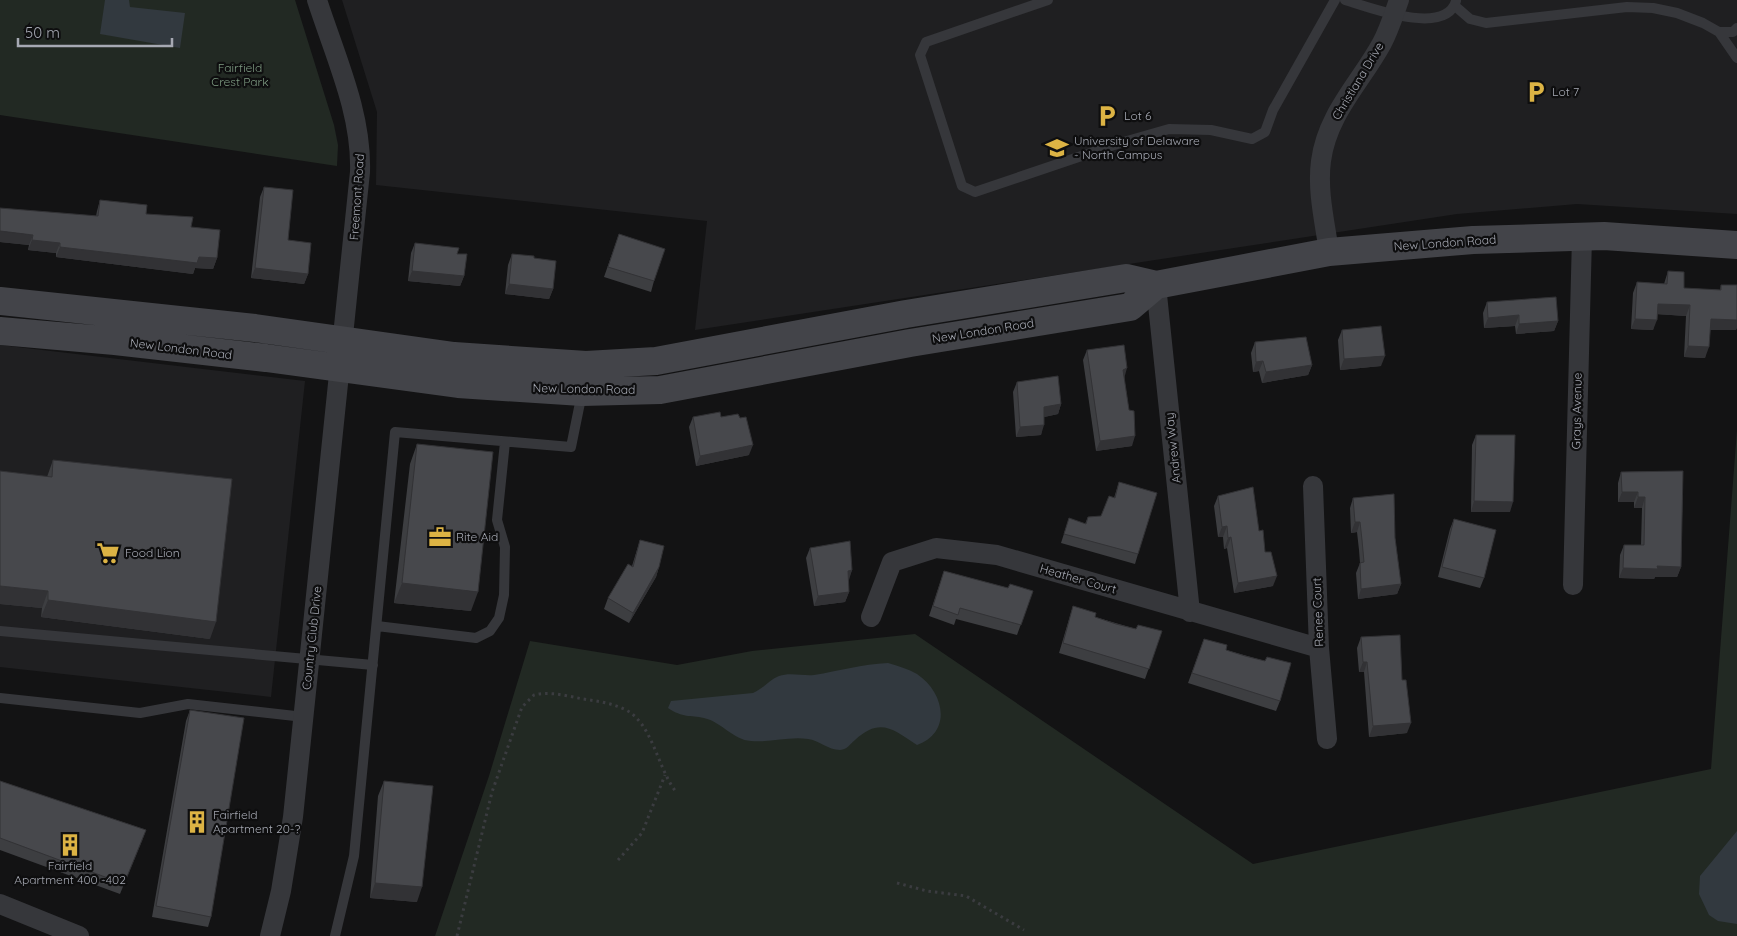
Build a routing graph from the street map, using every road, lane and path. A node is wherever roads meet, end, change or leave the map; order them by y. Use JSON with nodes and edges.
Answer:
{"nodes":[{"id":1,"x":317,"y":0,"type":"edge"},
{"id":2,"x":1048,"y":0,"type":"edge"},
{"id":3,"x":1335,"y":0,"type":"edge"},
{"id":4,"x":1345,"y":0,"type":"edge"},
{"id":5,"x":1456,"y":3,"type":"edge"},
{"id":6,"x":1397,"y":7,"type":"edge"},
{"id":7,"x":1737,"y":28,"type":"edge"},
{"id":8,"x":1719,"y":32,"type":"junction"},
{"id":9,"x":1737,"y":58,"type":"edge"},
{"id":10,"x":1582,"y":236,"type":"junction"},
{"id":11,"x":1737,"y":245,"type":"edge"},
{"id":12,"x":1329,"y":252,"type":"junction"},
{"id":13,"x":1156,"y":285,"type":"junction"},
{"id":14,"x":0,"y":301,"type":"edge"},
{"id":15,"x":0,"y":331,"type":"edge"},
{"id":16,"x":343,"y":339,"type":"junction"},
{"id":17,"x":340,"y":370,"type":"junction"},
{"id":18,"x":582,"y":392,"type":"junction"},
{"id":19,"x":505,"y":442,"type":"junction"},
{"id":20,"x":1314,"y":486,"type":"dead end"},
{"id":21,"x":1573,"y":586,"type":"dead end"},
{"id":22,"x":1190,"y":612,"type":"junction"},
{"id":23,"x":871,"y":617,"type":"dead end"},
{"id":24,"x":376,"y":626,"type":"junction"},
{"id":25,"x":0,"y":631,"type":"edge"},
{"id":26,"x":1319,"y":648,"type":"junction"},
{"id":27,"x":310,"y":659,"type":"junction"},
{"id":28,"x":373,"y":665,"type":"junction"},
{"id":29,"x":0,"y":698,"type":"edge"},
{"id":30,"x":304,"y":717,"type":"junction"},
{"id":31,"x":1327,"y":739,"type":"dead end"},
{"id":32,"x":665,"y":775,"type":"junction"},
{"id":33,"x":677,"y":792,"type":"dead end"},
{"id":34,"x":618,"y":860,"type":"dead end"},
{"id":35,"x":897,"y":883,"type":"dead end"},
{"id":36,"x":0,"y":904,"type":"edge"},
{"id":37,"x":1024,"y":930,"type":"dead end"},
{"id":38,"x":79,"y":936,"type":"edge"},
{"id":39,"x":270,"y":936,"type":"edge"},
{"id":40,"x":336,"y":936,"type":"edge"},
{"id":41,"x":456,"y":936,"type":"edge"}],
"edges":[{"from":1,"to":16,"type":"street","name":"Freemont Road"},
{"from":2,"to":3,"type":"lane"},
{"from":4,"to":6,"type":"lane"},
{"from":5,"to":6,"type":"lane"},
{"from":5,"to":8,"type":"lane"},
{"from":6,"to":12,"type":"street","name":"Christiana Drive"},
{"from":7,"to":8,"type":"lane"},
{"from":8,"to":9,"type":"lane"},
{"from":10,"to":11,"type":"main road","name":"New London Road"},
{"from":10,"to":12,"type":"main road","name":"New London Road"},
{"from":10,"to":21,"type":"street","name":"Grays Avenue"},
{"from":12,"to":13,"type":"main road","name":"New London Road"},
{"from":13,"to":16,"type":"main road","name":"New London Road"},
{"from":13,"to":18,"type":"main road","name":"New London Road"},
{"from":13,"to":22,"type":"street","name":"Andrew Way"},
{"from":14,"to":16,"type":"main road","name":"New London Road"},
{"from":15,"to":17,"type":"main road","name":"New London Road"},
{"from":16,"to":17,"type":"street","name":"Country Club Drive"},
{"from":17,"to":18,"type":"main road","name":"New London Road"},
{"from":17,"to":27,"type":"street","name":"Country Club Drive"},
{"from":18,"to":19,"type":"lane"},
{"from":19,"to":24,"type":"lane"},
{"from":19,"to":24,"type":"lane"},
{"from":20,"to":26,"type":"street","name":"Renee Court"},
{"from":22,"to":23,"type":"street","name":"Heather Court"},
{"from":22,"to":26,"type":"street","name":"Heather Court"},
{"from":24,"to":28,"type":"lane"},
{"from":25,"to":27,"type":"lane"},
{"from":26,"to":31,"type":"street","name":"Renee Court"},
{"from":27,"to":28,"type":"lane"},
{"from":27,"to":30,"type":"street","name":"Country Club Drive"},
{"from":28,"to":40,"type":"lane"},
{"from":29,"to":30,"type":"lane"},
{"from":30,"to":39,"type":"street","name":"Country Club Drive"},
{"from":32,"to":33,"type":"path"},
{"from":32,"to":34,"type":"path"},
{"from":32,"to":41,"type":"path"},
{"from":35,"to":37,"type":"path"},
{"from":36,"to":38,"type":"street"}]}
